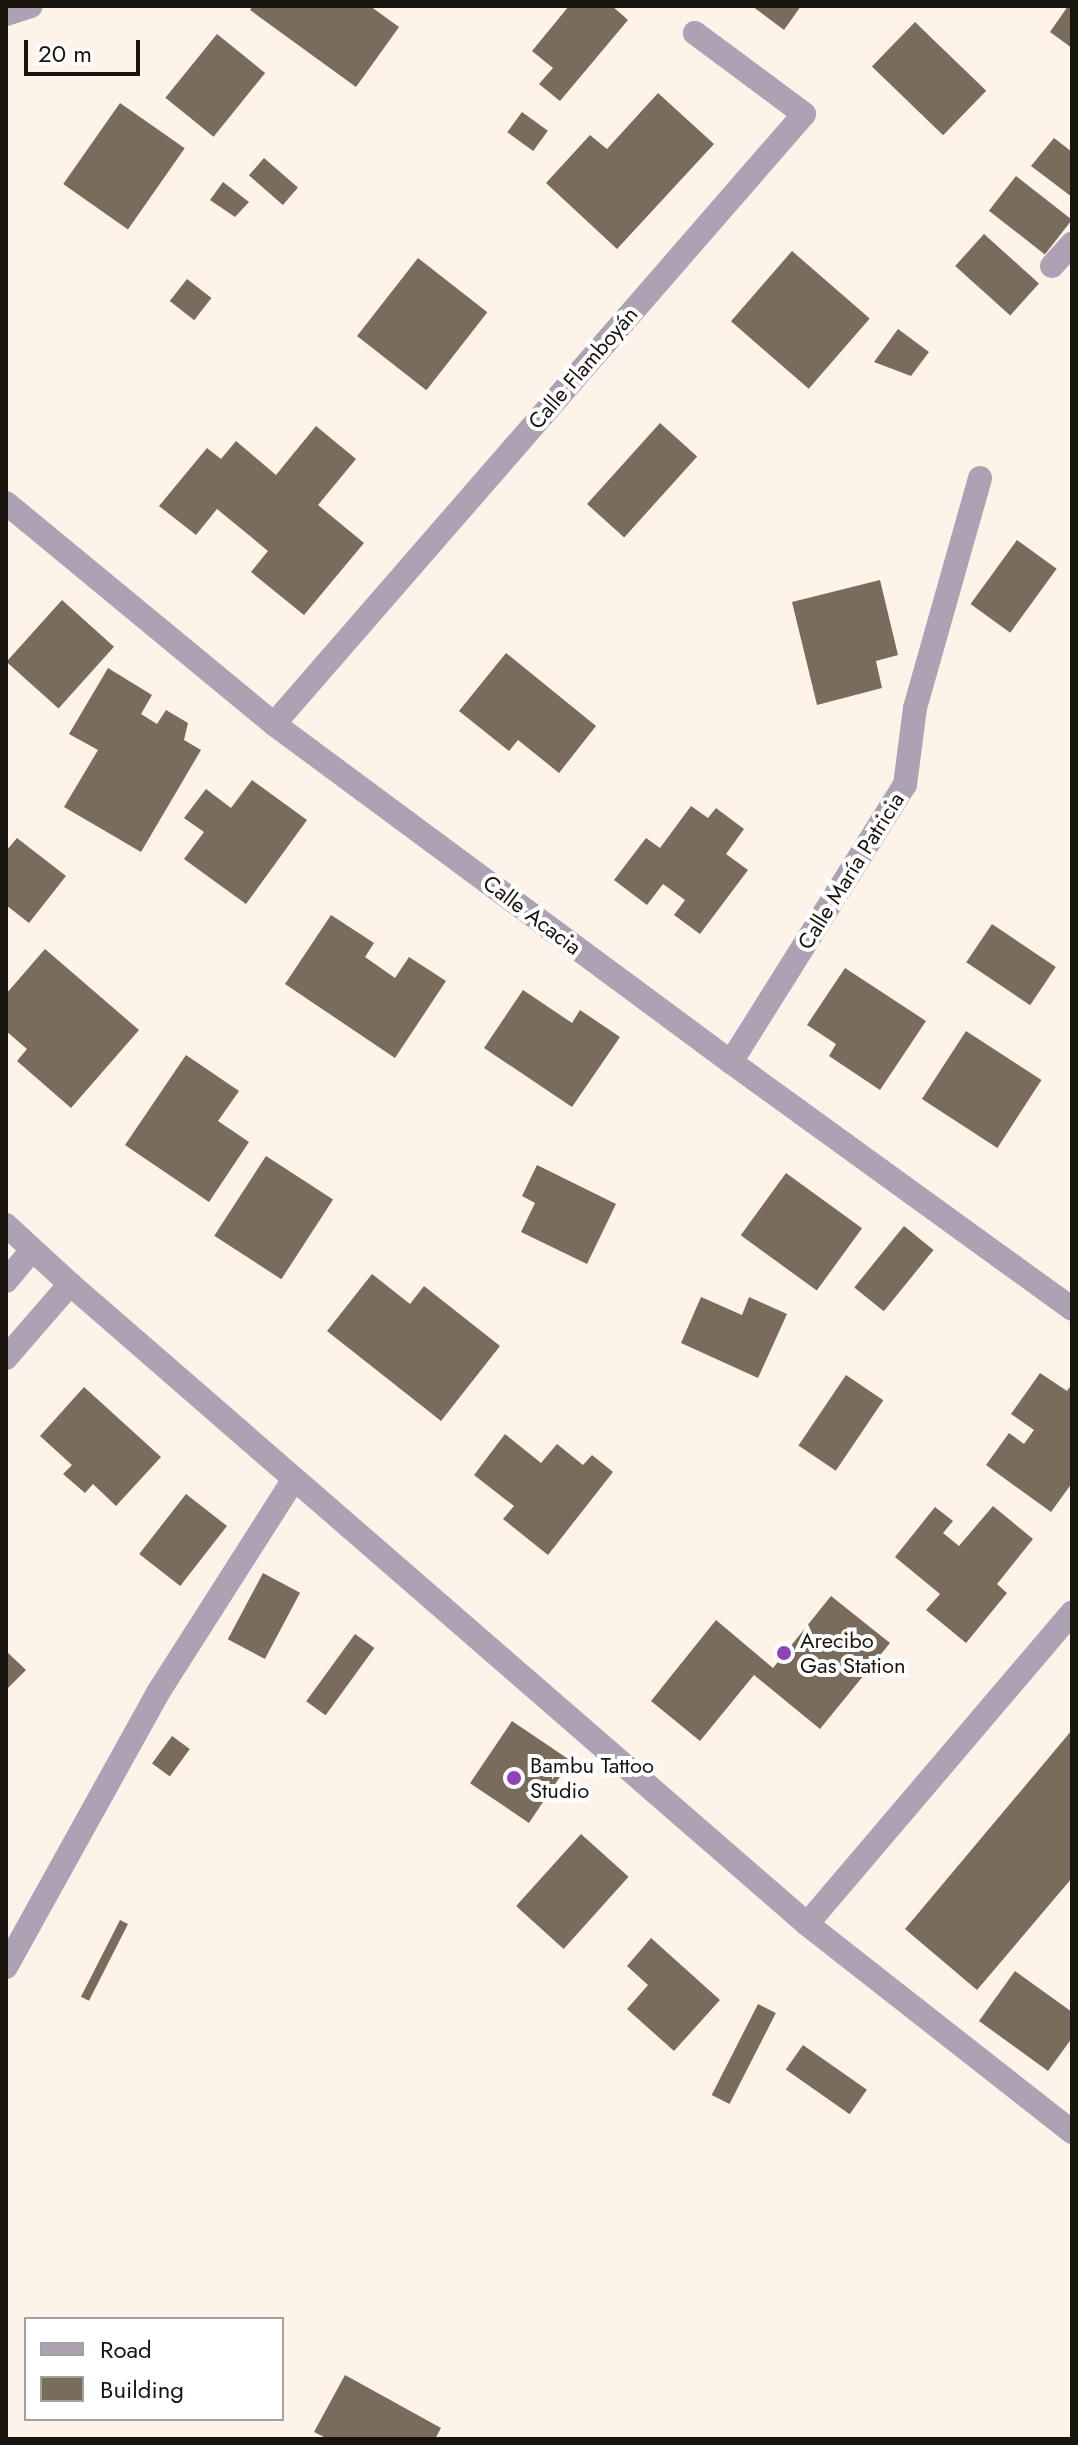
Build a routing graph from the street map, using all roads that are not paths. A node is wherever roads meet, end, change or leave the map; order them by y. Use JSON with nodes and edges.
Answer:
{"nodes":[{"id":1,"x":31,"y":6,"type":"edge"},
{"id":2,"x":6,"y":14,"type":"edge"},
{"id":3,"x":695,"y":33,"type":"dead end"},
{"id":4,"x":1072,"y":244,"type":"edge"},
{"id":5,"x":1052,"y":266,"type":"dead end"},
{"id":6,"x":980,"y":478,"type":"dead end"},
{"id":7,"x":6,"y":503,"type":"edge"},
{"id":8,"x":274,"y":724,"type":"junction"},
{"id":9,"x":731,"y":1062,"type":"junction"},
{"id":10,"x":6,"y":1225,"type":"edge"},
{"id":11,"x":32,"y":1250,"type":"junction"},
{"id":12,"x":6,"y":1281,"type":"edge"},
{"id":13,"x":70,"y":1284,"type":"junction"},
{"id":14,"x":1072,"y":1309,"type":"edge"},
{"id":15,"x":6,"y":1358,"type":"edge"},
{"id":16,"x":294,"y":1479,"type":"junction"},
{"id":17,"x":1072,"y":1613,"type":"edge"},
{"id":18,"x":807,"y":1924,"type":"junction"},
{"id":19,"x":6,"y":1967,"type":"edge"},
{"id":20,"x":1072,"y":2132,"type":"edge"}],
"edges":[{"from":1,"to":2,"type":"street"},
{"from":3,"to":8,"type":"street","name":"Calle Flamboyán"},
{"from":4,"to":5,"type":"street"},
{"from":6,"to":9,"type":"street","name":"Calle María Patricia"},
{"from":7,"to":8,"type":"street","name":"Calle Acacia"},
{"from":8,"to":9,"type":"street","name":"Calle Acacia"},
{"from":9,"to":14,"type":"street","name":"Calle Acacia"},
{"from":10,"to":11,"type":"street"},
{"from":11,"to":12,"type":"street"},
{"from":11,"to":13,"type":"street"},
{"from":13,"to":15,"type":"street"},
{"from":13,"to":16,"type":"street"},
{"from":16,"to":18,"type":"street"},
{"from":16,"to":19,"type":"street"},
{"from":17,"to":18,"type":"street"},
{"from":18,"to":20,"type":"street"}]}
